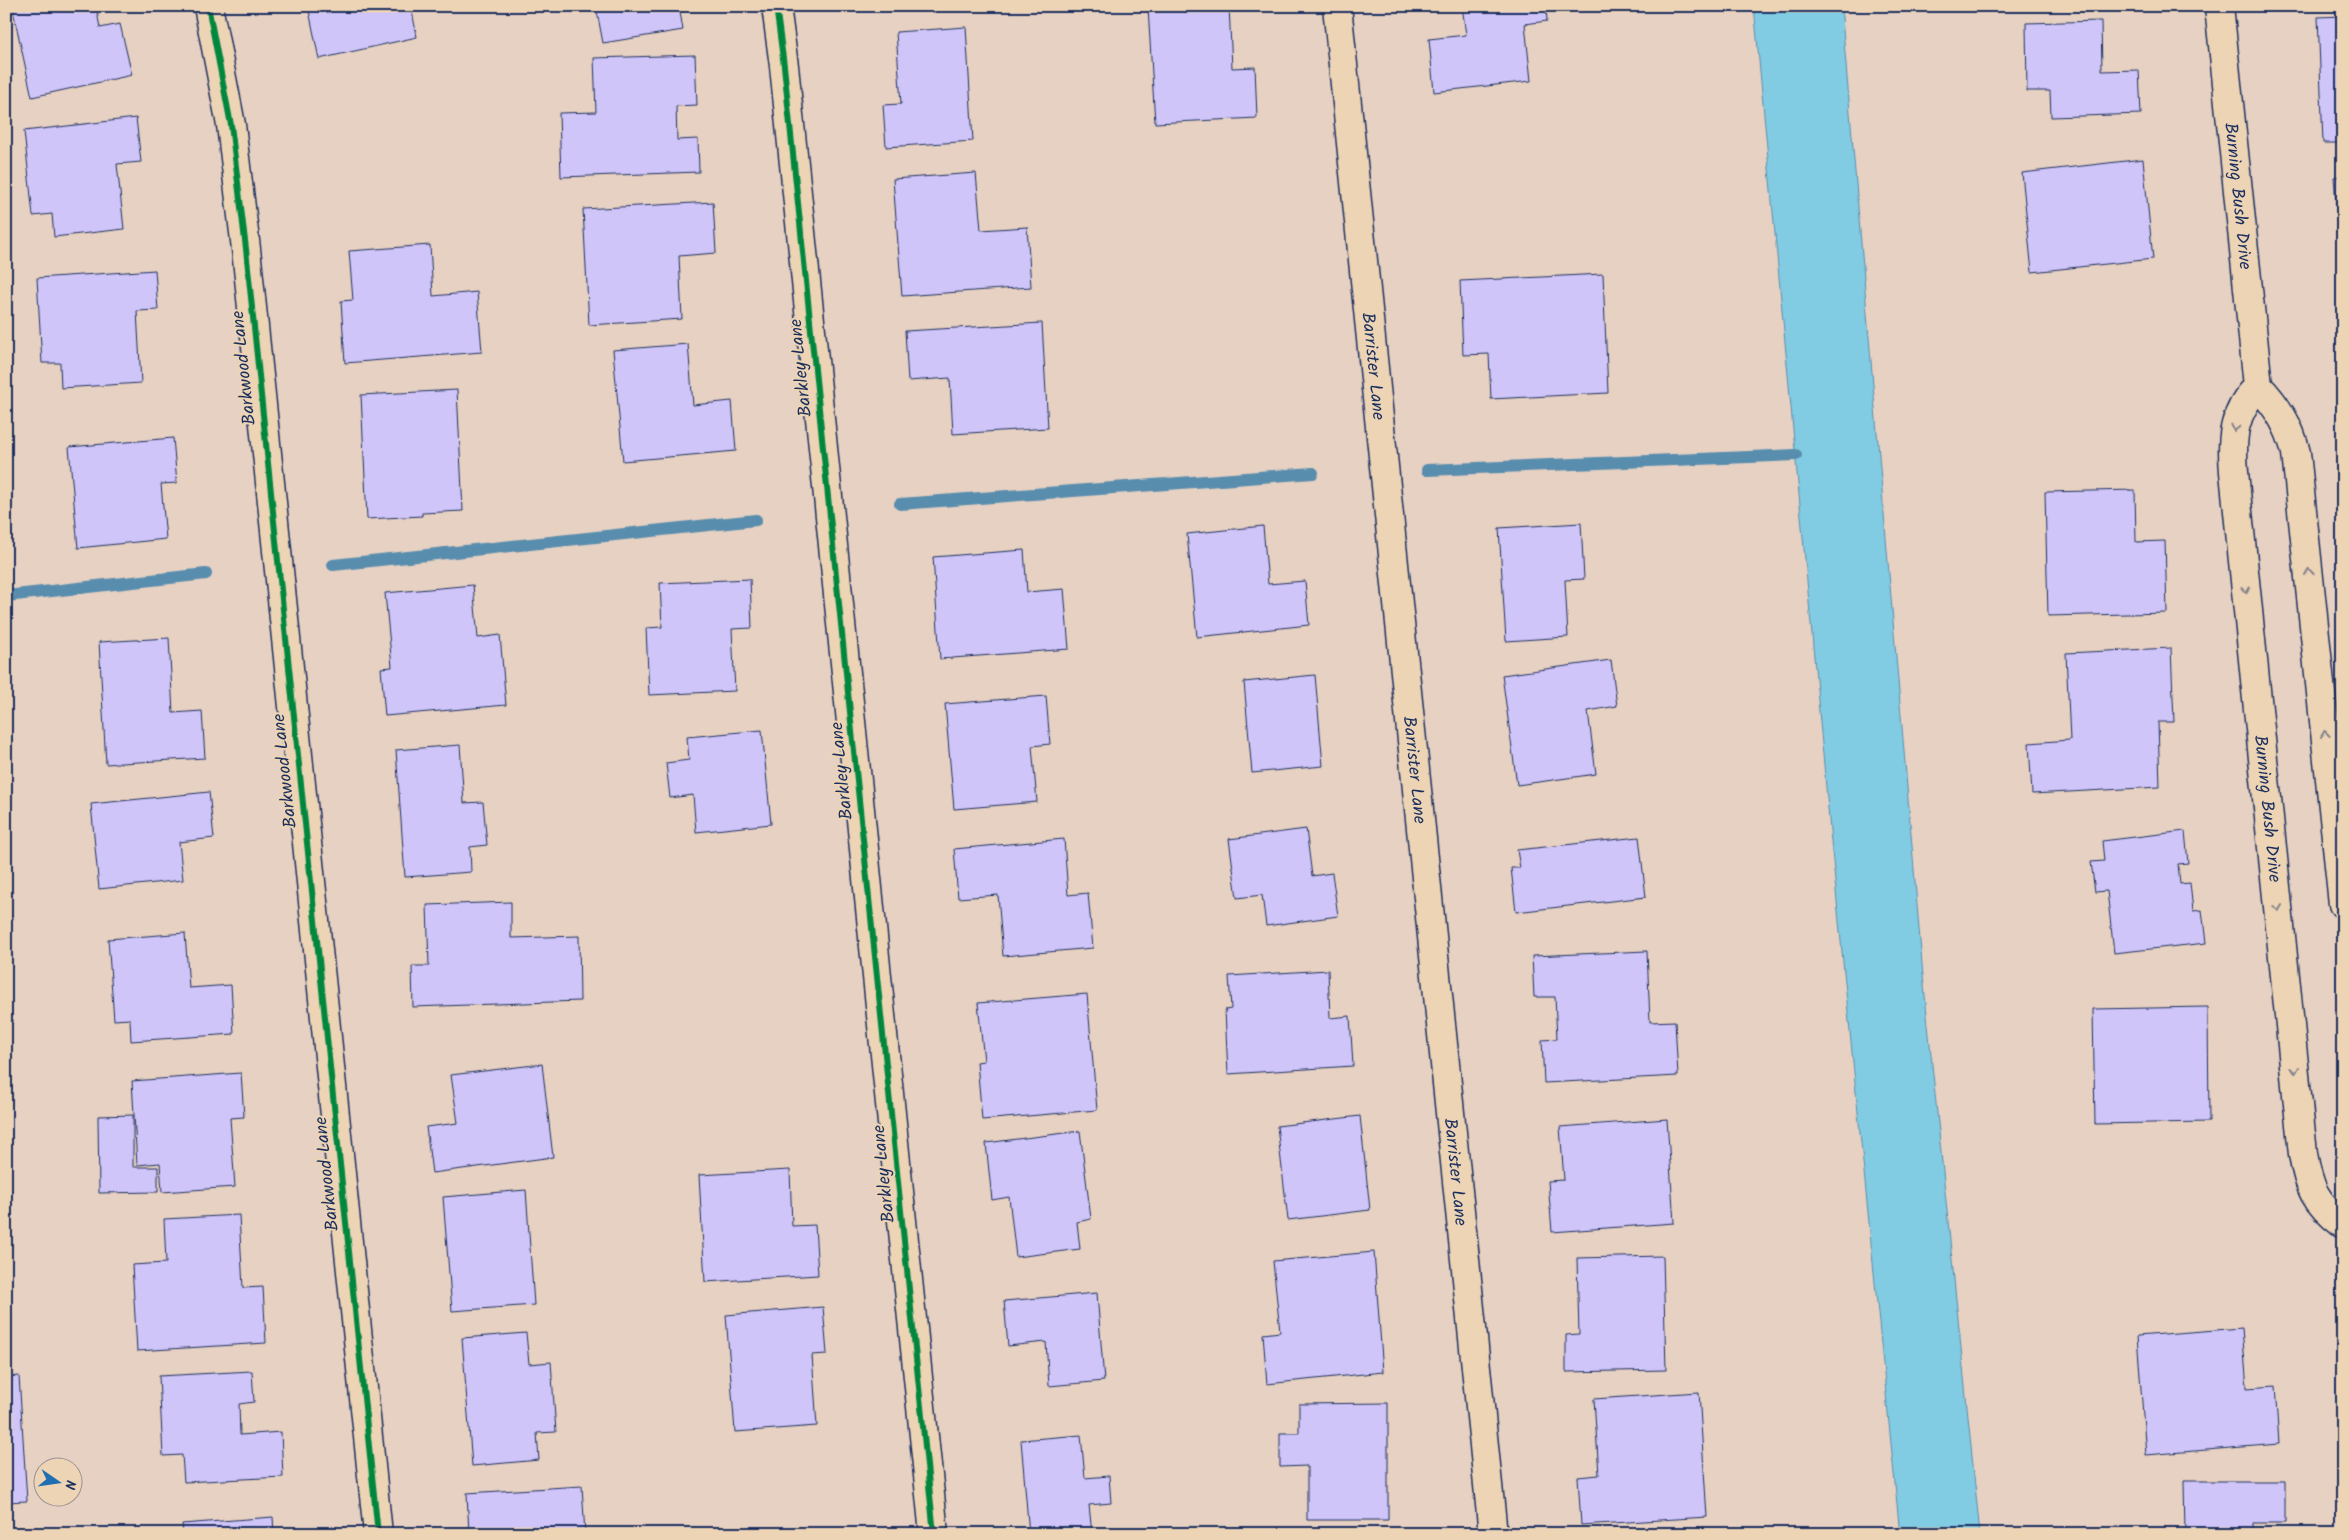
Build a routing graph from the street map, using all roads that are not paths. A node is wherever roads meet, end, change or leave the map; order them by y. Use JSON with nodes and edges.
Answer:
{"nodes":[{"id":1,"x":208,"y":6,"type":"edge"},
{"id":2,"x":776,"y":6,"type":"edge"},
{"id":3,"x":1337,"y":6,"type":"edge"},
{"id":4,"x":2219,"y":6,"type":"edge"},
{"id":5,"x":2258,"y":386,"type":"junction"},
{"id":6,"x":2343,"y":904,"type":"edge"},
{"id":7,"x":2343,"y":1224,"type":"edge"},
{"id":8,"x":378,"y":1534,"type":"edge"},
{"id":9,"x":934,"y":1534,"type":"edge"},
{"id":10,"x":1493,"y":1534,"type":"edge"}],
"edges":[{"from":1,"to":8,"type":"street","name":"Barkwood Lane"},
{"from":2,"to":9,"type":"street","name":"Barkley Lane"},
{"from":3,"to":10,"type":"street","name":"Barrister Lane"},
{"from":4,"to":5,"type":"street","name":"Burning Bush Drive"},
{"from":6,"to":5,"type":"street","one_way":true},
{"from":5,"to":7,"type":"street","name":"Burning Bush Drive","one_way":true}]}
